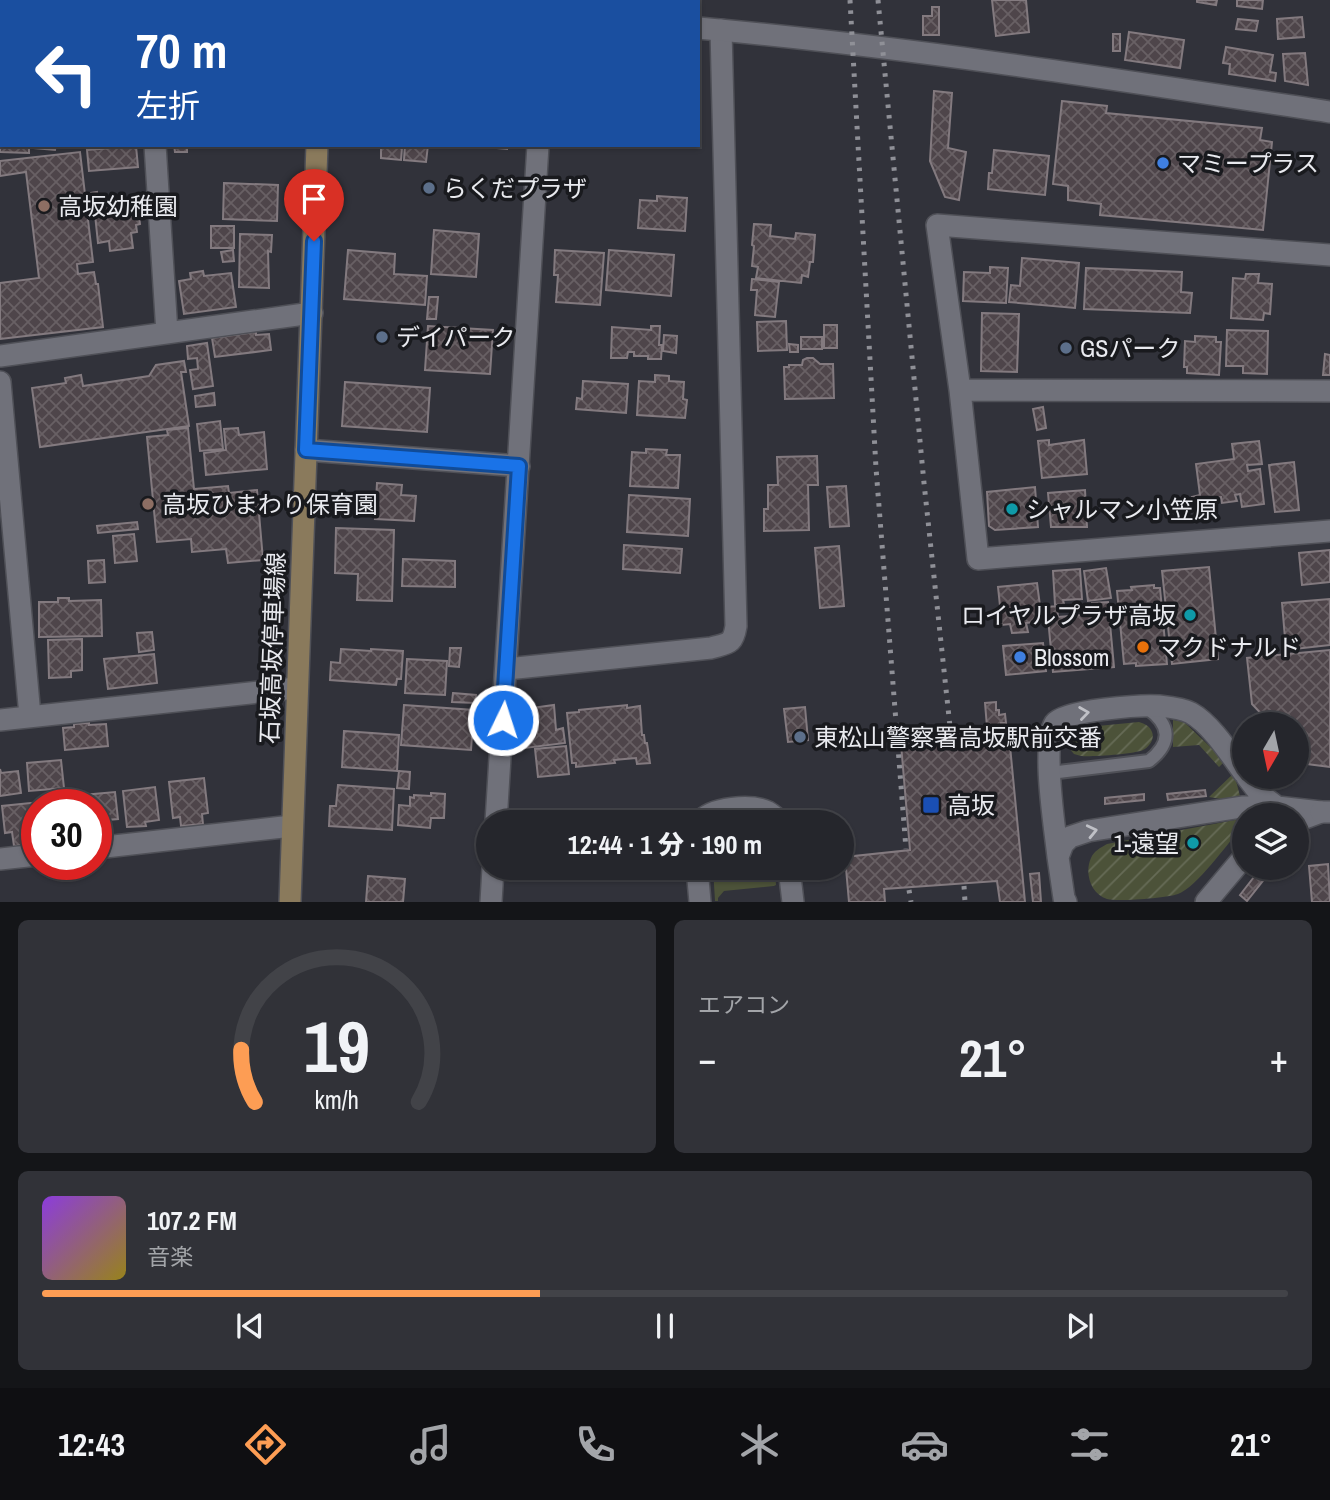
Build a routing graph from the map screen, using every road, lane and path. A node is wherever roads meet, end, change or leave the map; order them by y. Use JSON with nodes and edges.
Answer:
{"nodes":[{"id":1,"x":700,"y":28,"type":"edge"},
{"id":2,"x":721,"y":30,"type":"junction"},
{"id":3,"x":1330,"y":112,"type":"edge"},
{"id":4,"x":155,"y":147,"type":"edge"},
{"id":5,"x":317,"y":147,"type":"edge"},
{"id":6,"x":538,"y":147,"type":"edge"},
{"id":7,"x":1330,"y":255,"type":"edge"},
{"id":8,"x":312,"y":313,"type":"junction"},
{"id":9,"x":167,"y":333,"type":"junction"},
{"id":10,"x":0,"y":356,"type":"edge"},
{"id":11,"x":0,"y":382,"type":"edge"},
{"id":12,"x":960,"y":390,"type":"junction"},
{"id":13,"x":1330,"y":391,"type":"edge"},
{"id":14,"x":306,"y":450,"type":"junction"},
{"id":15,"x":519,"y":466,"type":"junction"},
{"id":16,"x":1330,"y":531,"type":"edge"},
{"id":17,"x":507,"y":669,"type":"junction"},
{"id":18,"x":296,"y":688,"type":"junction"},
{"id":19,"x":1144,"y":706,"type":"junction"},
{"id":20,"x":30,"y":716,"type":"junction"},
{"id":21,"x":0,"y":720,"type":"edge"},
{"id":22,"x":1232,"y":757,"type":"edge"},
{"id":23,"x":1050,"y":773,"type":"junction"},
{"id":24,"x":1256,"y":789,"type":"edge"},
{"id":25,"x":1272,"y":803,"type":"edge"},
{"id":26,"x":1232,"y":809,"type":"edge"},
{"id":27,"x":497,"y":810,"type":"edge"},
{"id":28,"x":729,"y":810,"type":"edge"},
{"id":29,"x":761,"y":810,"type":"edge"},
{"id":30,"x":292,"y":826,"type":"junction"},
{"id":31,"x":112,"y":846,"type":"edge"},
{"id":32,"x":1058,"y":856,"type":"junction"},
{"id":33,"x":21,"y":857,"type":"edge"},
{"id":34,"x":0,"y":859,"type":"edge"},
{"id":35,"x":1232,"y":871,"type":"edge"},
{"id":36,"x":492,"y":880,"type":"edge"},
{"id":37,"x":698,"y":880,"type":"edge"},
{"id":38,"x":790,"y":880,"type":"edge"},
{"id":39,"x":290,"y":901,"type":"edge"},
{"id":40,"x":491,"y":901,"type":"edge"},
{"id":41,"x":700,"y":901,"type":"edge"},
{"id":42,"x":793,"y":901,"type":"edge"},
{"id":43,"x":1066,"y":901,"type":"edge"},
{"id":44,"x":1206,"y":901,"type":"edge"}],
"edges":[{"from":1,"to":2,"type":"street"},
{"from":2,"to":3,"type":"street"},
{"from":2,"to":17,"type":"street"},
{"from":4,"to":9,"type":"street"},
{"from":5,"to":8,"type":"main road","name":"石坂高坂停車場線"},
{"from":6,"to":15,"type":"street"},
{"from":7,"to":12,"type":"street"},
{"from":8,"to":9,"type":"street"},
{"from":8,"to":14,"type":"main road","name":"石坂高坂停車場線"},
{"from":9,"to":10,"type":"street"},
{"from":11,"to":20,"type":"street"},
{"from":12,"to":13,"type":"street"},
{"from":12,"to":16,"type":"street"},
{"from":14,"to":15,"type":"street"},
{"from":14,"to":18,"type":"main road","name":"石坂高坂停車場線"},
{"from":15,"to":17,"type":"street"},
{"from":17,"to":27,"type":"street"},
{"from":18,"to":20,"type":"street"},
{"from":18,"to":30,"type":"main road","name":"石坂高坂停車場線"},
{"from":19,"to":22,"type":"street"},
{"from":23,"to":19,"type":"street","one_way":true},
{"from":19,"to":23,"type":"lane"},
{"from":20,"to":21,"type":"street"},
{"from":23,"to":32,"type":"street"},
{"from":24,"to":25,"type":"street"},
{"from":32,"to":26,"type":"street","one_way":true},
{"from":28,"to":29,"type":"street"},
{"from":30,"to":31,"type":"street"},
{"from":30,"to":39,"type":"main road","name":"石坂高坂停車場線"},
{"from":32,"to":43,"type":"street"},
{"from":33,"to":34,"type":"street"},
{"from":35,"to":44,"type":"street"},
{"from":36,"to":40,"type":"street"},
{"from":37,"to":41,"type":"street"},
{"from":38,"to":42,"type":"street"}]}
